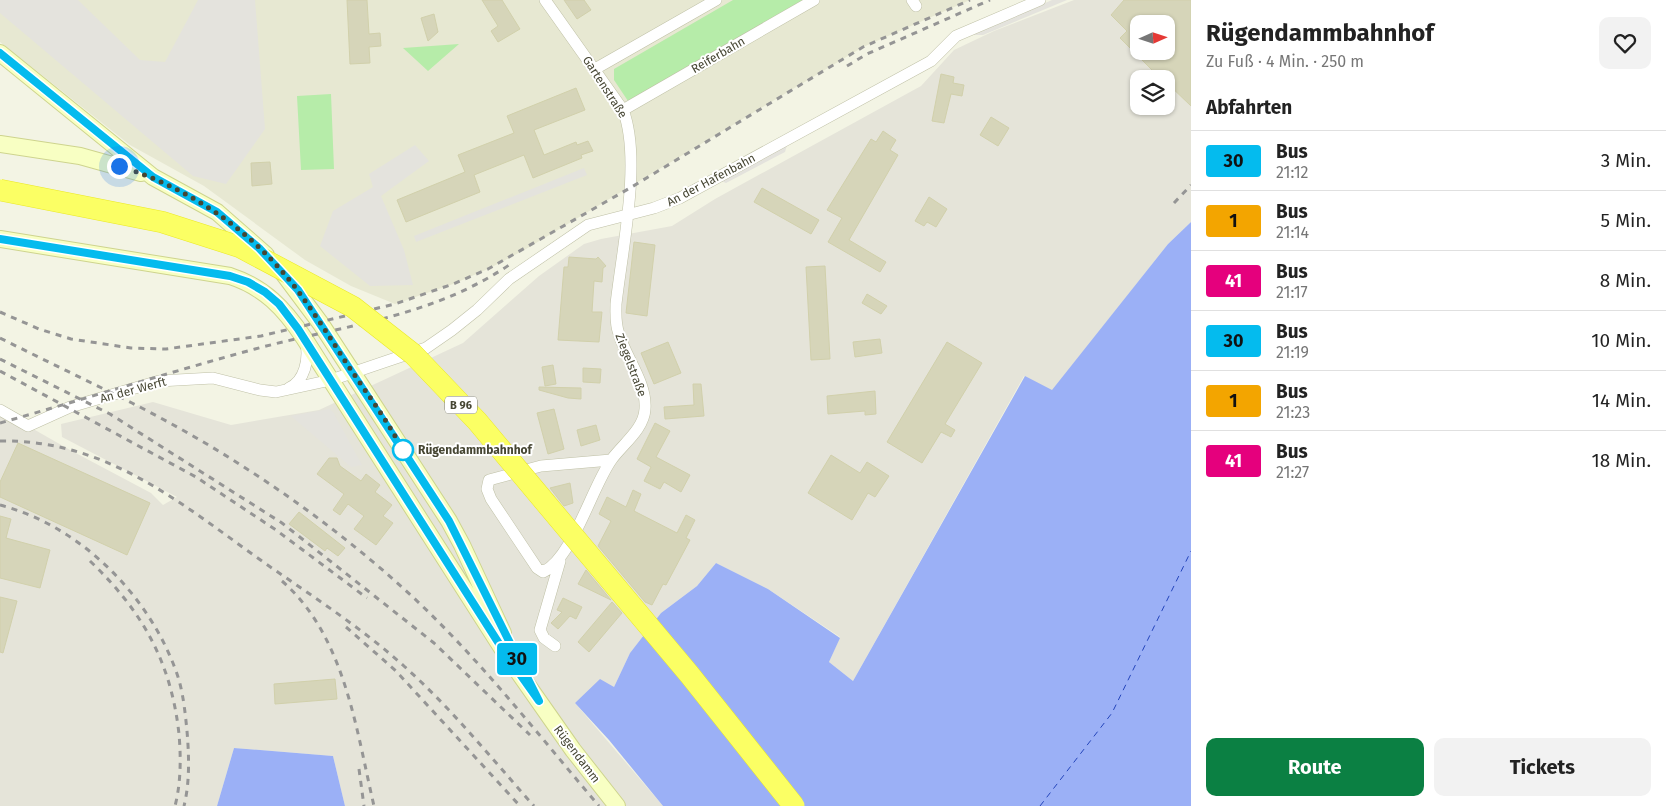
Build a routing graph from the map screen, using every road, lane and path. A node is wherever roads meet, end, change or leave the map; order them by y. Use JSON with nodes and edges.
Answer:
{"nodes":[{"id":1,"x":545,"y":0,"type":"edge"},
{"id":2,"x":716,"y":0,"type":"edge"},
{"id":3,"x":814,"y":0,"type":"edge"},
{"id":4,"x":1040,"y":0,"type":"edge"},
{"id":5,"x":0,"y":53,"type":"edge"},
{"id":6,"x":595,"y":69,"type":"junction"},
{"id":7,"x":623,"y":110,"type":"junction"},
{"id":8,"x":0,"y":144,"type":"edge"},
{"id":9,"x":153,"y":177,"type":"junction"},
{"id":10,"x":0,"y":190,"type":"edge"},
{"id":11,"x":626,"y":214,"type":"junction"},
{"id":12,"x":0,"y":239,"type":"edge"},
{"id":13,"x":306,"y":341,"type":"junction"},
{"id":14,"x":353,"y":373,"type":"junction"},
{"id":15,"x":331,"y":380,"type":"junction"},
{"id":16,"x":276,"y":392,"type":"junction"},
{"id":17,"x":0,"y":410,"type":"edge"},
{"id":18,"x":611,"y":460,"type":"junction"},
{"id":19,"x":563,"y":552,"type":"junction"},
{"id":20,"x":555,"y":646,"type":"dead end"},
{"id":21,"x":539,"y":701,"type":"junction"},
{"id":22,"x":617,"y":806,"type":"edge"},
{"id":23,"x":794,"y":806,"type":"edge"}],
"edges":[{"from":1,"to":6,"type":"street","name":"Gartenstraße"},
{"from":2,"to":6,"type":"street"},
{"from":3,"to":7,"type":"street","name":"Reiferbahn"},
{"from":4,"to":11,"type":"street","name":"An der Hafenbahn"},
{"from":5,"to":9,"type":"main road"},
{"from":6,"to":7,"type":"street","name":"Gartenstraße"},
{"from":7,"to":11,"type":"street","name":"Gartenstraße"},
{"from":8,"to":9,"type":"main road"},
{"from":9,"to":14,"type":"main road"},
{"from":10,"to":23,"type":"highway","number":"B 96","bridge":true},
{"from":11,"to":14,"type":"street","name":"An der Hafenbahn"},
{"from":11,"to":18,"type":"street","name":"Ziegelstraße"},
{"from":12,"to":13,"type":"main road"},
{"from":13,"to":15,"type":"main road"},
{"from":13,"to":16,"type":"street"},
{"from":14,"to":15,"type":"street","name":"An der Hafenbahn"},
{"from":14,"to":21,"type":"main road"},
{"from":15,"to":16,"type":"street","name":"An der Werft"},
{"from":15,"to":21,"type":"main road"},
{"from":16,"to":17,"type":"street","name":"An der Werft"},
{"from":18,"to":19,"type":"street","name":"Ziegelstraße"},
{"from":18,"to":19,"type":"street","name":"Ziegelstraße"},
{"from":19,"to":20,"type":"street","name":"Ziegelstraße"},
{"from":21,"to":22,"type":"main road","name":"Rügendamm"}]}
